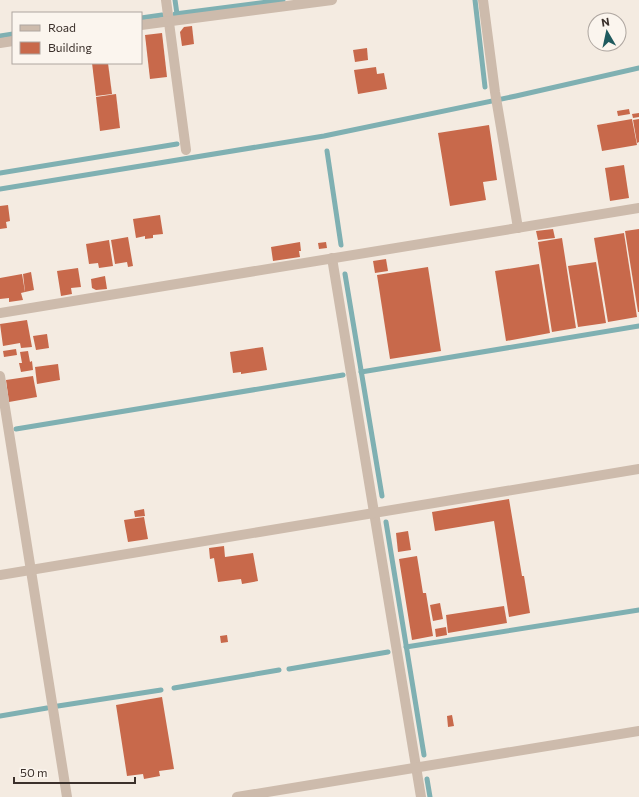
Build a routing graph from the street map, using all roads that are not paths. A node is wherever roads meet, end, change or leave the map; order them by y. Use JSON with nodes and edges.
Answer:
{"nodes":[{"id":1,"x":166,"y":0,"type":"edge"},
{"id":2,"x":332,"y":0,"type":"edge"},
{"id":3,"x":483,"y":0,"type":"edge"},
{"id":4,"x":169,"y":21,"type":"junction"},
{"id":5,"x":142,"y":25,"type":"edge"},
{"id":6,"x":12,"y":41,"type":"edge"},
{"id":7,"x":0,"y":43,"type":"edge"},
{"id":8,"x":186,"y":150,"type":"dead end"},
{"id":9,"x":639,"y":208,"type":"edge"},
{"id":10,"x":518,"y":228,"type":"junction"},
{"id":11,"x":332,"y":258,"type":"junction"},
{"id":12,"x":0,"y":312,"type":"edge"},
{"id":13,"x":0,"y":376,"type":"edge"},
{"id":14,"x":639,"y":469,"type":"edge"},
{"id":15,"x":374,"y":513,"type":"junction"},
{"id":16,"x":31,"y":570,"type":"junction"},
{"id":17,"x":0,"y":575,"type":"edge"},
{"id":18,"x":639,"y":731,"type":"edge"},
{"id":19,"x":416,"y":768,"type":"junction"},
{"id":20,"x":67,"y":797,"type":"edge"},
{"id":21,"x":237,"y":797,"type":"edge"},
{"id":22,"x":421,"y":797,"type":"edge"}],
"edges":[{"from":1,"to":4,"type":"street"},
{"from":2,"to":4,"type":"street"},
{"from":3,"to":10,"type":"street"},
{"from":4,"to":5,"type":"street"},
{"from":4,"to":8,"type":"street"},
{"from":6,"to":7,"type":"street"},
{"from":9,"to":10,"type":"street"},
{"from":10,"to":11,"type":"street"},
{"from":11,"to":12,"type":"street"},
{"from":11,"to":15,"type":"street"},
{"from":13,"to":16,"type":"street"},
{"from":14,"to":15,"type":"street"},
{"from":15,"to":16,"type":"street"},
{"from":15,"to":19,"type":"street"},
{"from":16,"to":17,"type":"street"},
{"from":16,"to":20,"type":"street"},
{"from":18,"to":19,"type":"street"},
{"from":19,"to":21,"type":"street"},
{"from":19,"to":22,"type":"street"}]}
